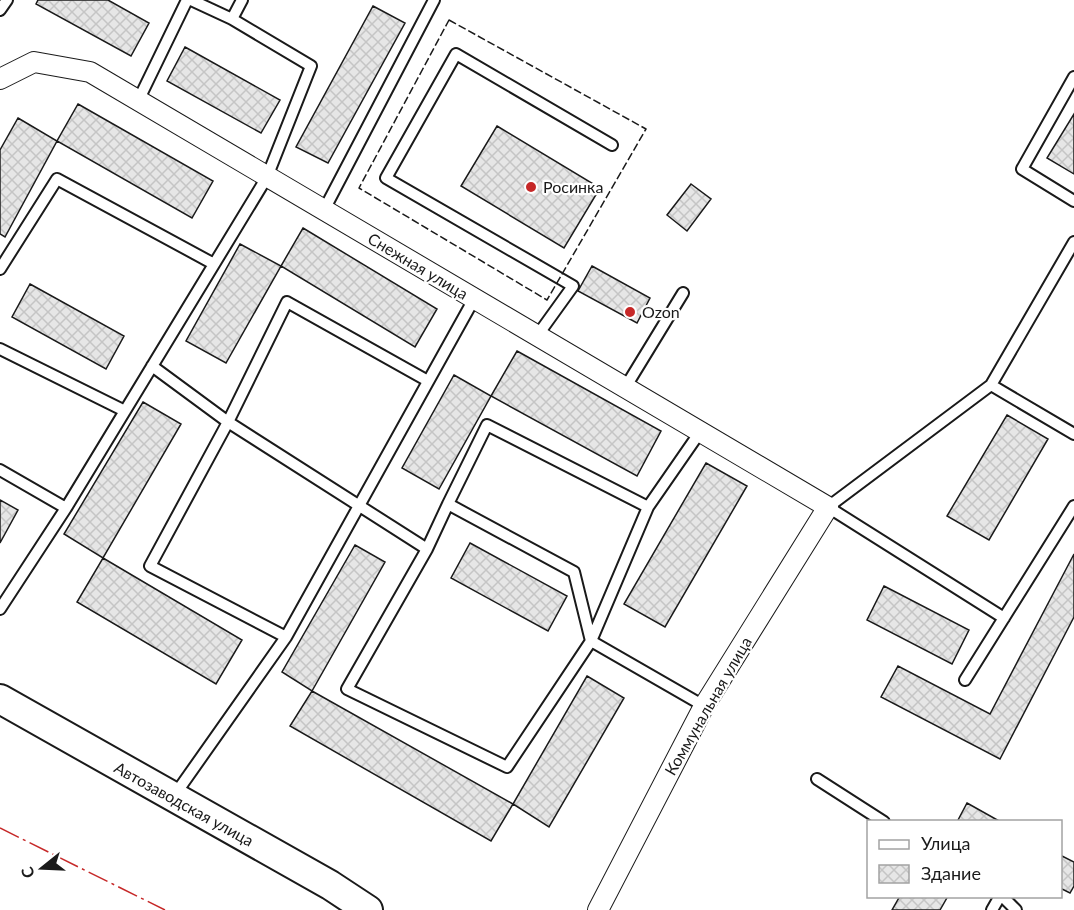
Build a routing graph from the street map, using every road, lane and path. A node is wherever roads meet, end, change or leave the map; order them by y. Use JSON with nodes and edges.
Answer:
{"nodes":[{"id":1,"x":7,"y":0,"type":"edge"},
{"id":2,"x":189,"y":0,"type":"edge"},
{"id":3,"x":242,"y":0,"type":"edge"},
{"id":4,"x":434,"y":0,"type":"edge"},
{"id":5,"x":0,"y":10,"type":"edge"},
{"id":6,"x":232,"y":19,"type":"junction"},
{"id":7,"x":1074,"y":77,"type":"edge"},
{"id":8,"x":0,"y":78,"type":"edge"},
{"id":9,"x":138,"y":101,"type":"junction"},
{"id":10,"x":612,"y":145,"type":"dead end"},
{"id":11,"x":267,"y":177,"type":"junction"},
{"id":12,"x":1074,"y":201,"type":"edge"},
{"id":13,"x":324,"y":210,"type":"junction"},
{"id":14,"x":1074,"y":242,"type":"edge"},
{"id":15,"x":214,"y":264,"type":"junction"},
{"id":16,"x":0,"y":269,"type":"edge"},
{"id":17,"x":683,"y":293,"type":"dead end"},
{"id":18,"x":474,"y":299,"type":"junction"},
{"id":19,"x":537,"y":336,"type":"junction"},
{"id":20,"x":0,"y":349,"type":"edge"},
{"id":21,"x":152,"y":366,"type":"junction"},
{"id":22,"x":428,"y":381,"type":"junction"},
{"id":23,"x":992,"y":384,"type":"junction"},
{"id":24,"x":625,"y":388,"type":"junction"},
{"id":25,"x":125,"y":411,"type":"junction"},
{"id":26,"x":228,"y":422,"type":"junction"},
{"id":27,"x":700,"y":432,"type":"junction"},
{"id":28,"x":1074,"y":434,"type":"edge"},
{"id":29,"x":0,"y":470,"type":"edge"},
{"id":30,"x":360,"y":504,"type":"junction"},
{"id":31,"x":448,"y":504,"type":"junction"},
{"id":32,"x":1074,"y":506,"type":"edge"},
{"id":33,"x":648,"y":507,"type":"junction"},
{"id":34,"x":828,"y":507,"type":"junction"},
{"id":35,"x":66,"y":508,"type":"junction"},
{"id":36,"x":427,"y":549,"type":"junction"},
{"id":37,"x":0,"y":609,"type":"edge"},
{"id":38,"x":1004,"y":618,"type":"junction"},
{"id":39,"x":286,"y":638,"type":"junction"},
{"id":40,"x":591,"y":641,"type":"junction"},
{"id":41,"x":965,"y":680,"type":"dead end"},
{"id":42,"x":0,"y":699,"type":"edge"},
{"id":43,"x":704,"y":706,"type":"junction"},
{"id":44,"x":817,"y":778,"type":"dead end"},
{"id":45,"x":172,"y":798,"type":"junction"},
{"id":46,"x":881,"y":820,"type":"edge"},
{"id":47,"x":1002,"y":898,"type":"edge"},
{"id":48,"x":368,"y":910,"type":"edge"},
{"id":49,"x":598,"y":910,"type":"edge"},
{"id":50,"x":1016,"y":910,"type":"edge"}],
"edges":[{"from":1,"to":5,"type":"lane"},
{"from":2,"to":6,"type":"lane"},
{"from":2,"to":9,"type":"lane"},
{"from":3,"to":6,"type":"lane"},
{"from":4,"to":13,"type":"lane"},
{"from":6,"to":11,"type":"lane"},
{"from":7,"to":12,"type":"lane"},
{"from":8,"to":9,"type":"street","name":"Снежная улица"},
{"from":9,"to":11,"type":"street","name":"Снежная улица"},
{"from":10,"to":19,"type":"lane"},
{"from":11,"to":13,"type":"street","name":"Снежная улица"},
{"from":11,"to":15,"type":"lane"},
{"from":13,"to":18,"type":"street","name":"Снежная улица"},
{"from":14,"to":23,"type":"lane"},
{"from":15,"to":16,"type":"lane"},
{"from":15,"to":21,"type":"lane"},
{"from":17,"to":24,"type":"lane"},
{"from":18,"to":19,"type":"street","name":"Снежная улица"},
{"from":18,"to":22,"type":"lane"},
{"from":19,"to":24,"type":"street","name":"Снежная улица"},
{"from":20,"to":25,"type":"lane"},
{"from":21,"to":25,"type":"lane"},
{"from":21,"to":26,"type":"lane"},
{"from":22,"to":26,"type":"lane"},
{"from":22,"to":30,"type":"lane"},
{"from":23,"to":28,"type":"lane"},
{"from":23,"to":34,"type":"lane"},
{"from":24,"to":27,"type":"street","name":"Снежная улица"},
{"from":25,"to":35,"type":"lane"},
{"from":26,"to":30,"type":"lane"},
{"from":26,"to":39,"type":"lane"},
{"from":27,"to":33,"type":"lane"},
{"from":27,"to":34,"type":"street","name":"Снежная улица"},
{"from":29,"to":35,"type":"lane"},
{"from":30,"to":36,"type":"lane"},
{"from":30,"to":39,"type":"lane"},
{"from":31,"to":33,"type":"lane"},
{"from":31,"to":36,"type":"lane"},
{"from":31,"to":40,"type":"lane"},
{"from":32,"to":38,"type":"lane"},
{"from":33,"to":40,"type":"lane"},
{"from":34,"to":38,"type":"lane"},
{"from":34,"to":43,"type":"street","name":"Коммунальная улица"},
{"from":35,"to":37,"type":"lane"},
{"from":36,"to":40,"type":"lane"},
{"from":38,"to":41,"type":"lane"},
{"from":39,"to":45,"type":"lane"},
{"from":40,"to":43,"type":"lane"},
{"from":42,"to":45,"type":"main road","name":"Автозаводская улица"},
{"from":43,"to":49,"type":"street","name":"Коммунальная улица"},
{"from":44,"to":46,"type":"lane"},
{"from":45,"to":48,"type":"main road","name":"Автозаводская улица"},
{"from":47,"to":50,"type":"lane"}]}
